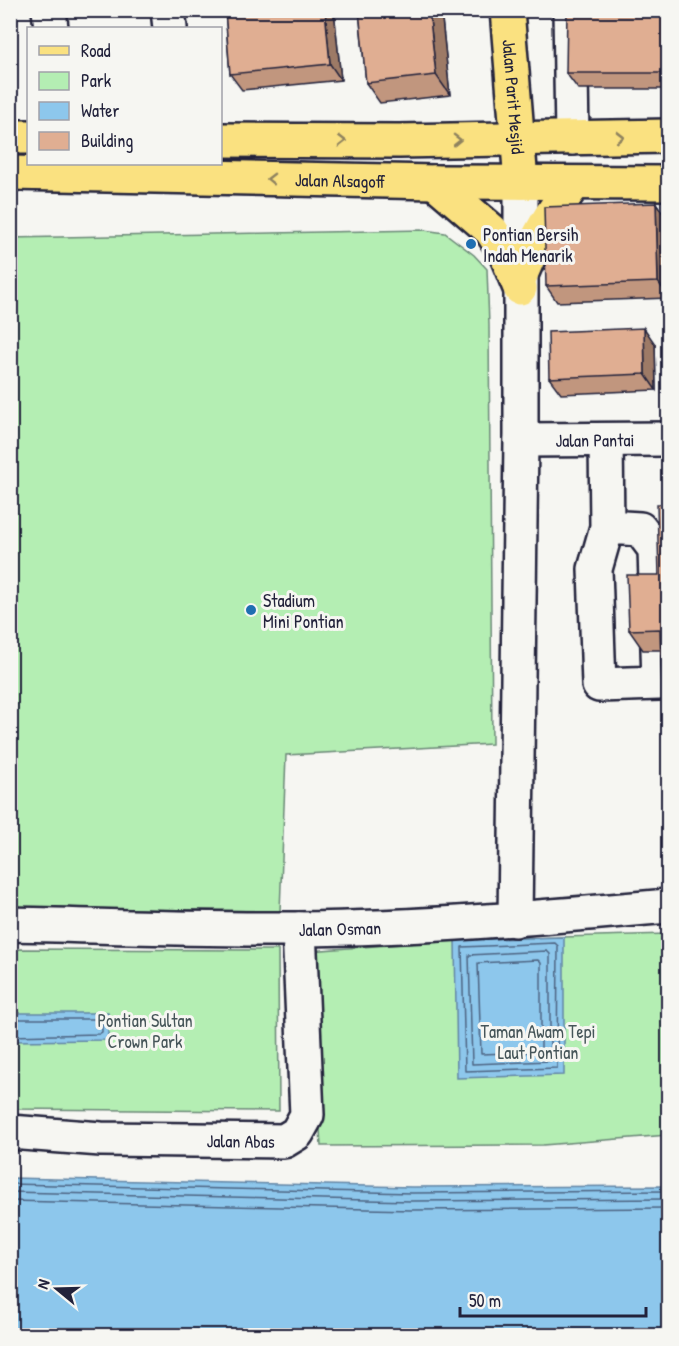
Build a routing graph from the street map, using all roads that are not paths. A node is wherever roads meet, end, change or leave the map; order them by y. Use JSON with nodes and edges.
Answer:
{"nodes":[{"id":1,"x":50,"y":10,"type":"edge"},
{"id":2,"x":168,"y":10,"type":"edge"},
{"id":3,"x":507,"y":10,"type":"edge"},
{"id":4,"x":570,"y":10,"type":"edge"},
{"id":5,"x":51,"y":27,"type":"edge"},
{"id":6,"x":170,"y":27,"type":"edge"},
{"id":7,"x":669,"y":136,"type":"edge"},
{"id":8,"x":10,"y":137,"type":"edge"},
{"id":9,"x":27,"y":137,"type":"edge"},
{"id":10,"x":572,"y":138,"type":"junction"},
{"id":11,"x":519,"y":139,"type":"junction"},
{"id":12,"x":222,"y":140,"type":"edge"},
{"id":13,"x":10,"y":174,"type":"edge"},
{"id":14,"x":435,"y":182,"type":"junction"},
{"id":15,"x":521,"y":182,"type":"junction"},
{"id":16,"x":577,"y":183,"type":"junction"},
{"id":17,"x":669,"y":183,"type":"edge"},
{"id":18,"x":520,"y":283,"type":"junction"},
{"id":19,"x":669,"y":439,"type":"edge"},
{"id":20,"x":521,"y":440,"type":"junction"},
{"id":21,"x":606,"y":440,"type":"junction"},
{"id":22,"x":607,"y":527,"type":"dead end"},
{"id":23,"x":669,"y":906,"type":"edge"},
{"id":24,"x":515,"y":920,"type":"junction"},
{"id":25,"x":10,"y":924,"type":"edge"},
{"id":26,"x":299,"y":929,"type":"junction"},
{"id":27,"x":10,"y":1132,"type":"edge"}],
"edges":[{"from":1,"to":5,"type":"street"},
{"from":2,"to":6,"type":"street"},
{"from":3,"to":11,"type":"main road","name":"Jalan Parit Mesjid"},
{"from":4,"to":10,"type":"street"},
{"from":10,"to":7,"type":"main road","one_way":true},
{"from":8,"to":9,"type":"main road"},
{"from":10,"to":11,"type":"main road"},
{"from":12,"to":11,"type":"main road","one_way":true},
{"from":11,"to":15,"type":"main road","name":"Jalan Parit Mesjid"},
{"from":14,"to":13,"type":"main road","name":"Jalan Alsagoff","one_way":true},
{"from":14,"to":15,"type":"main road","name":"Jalan Alsagoff"},
{"from":14,"to":18,"type":"main road"},
{"from":15,"to":16,"type":"main road","name":"Jalan Alsagoff"},
{"from":15,"to":18,"type":"street"},
{"from":16,"to":17,"type":"main road","name":"Jalan Alsagoff"},
{"from":16,"to":18,"type":"main road"},
{"from":18,"to":20,"type":"street"},
{"from":19,"to":21,"type":"street","name":"Jalan Pantai"},
{"from":20,"to":21,"type":"street","name":"Jalan Pantai"},
{"from":20,"to":24,"type":"street"},
{"from":21,"to":22,"type":"street"},
{"from":23,"to":24,"type":"street","name":"Jalan Osman"},
{"from":24,"to":26,"type":"street","name":"Jalan Osman"},
{"from":25,"to":26,"type":"street","name":"Jalan Osman"},
{"from":26,"to":27,"type":"street","name":"Jalan Abas"}]}
